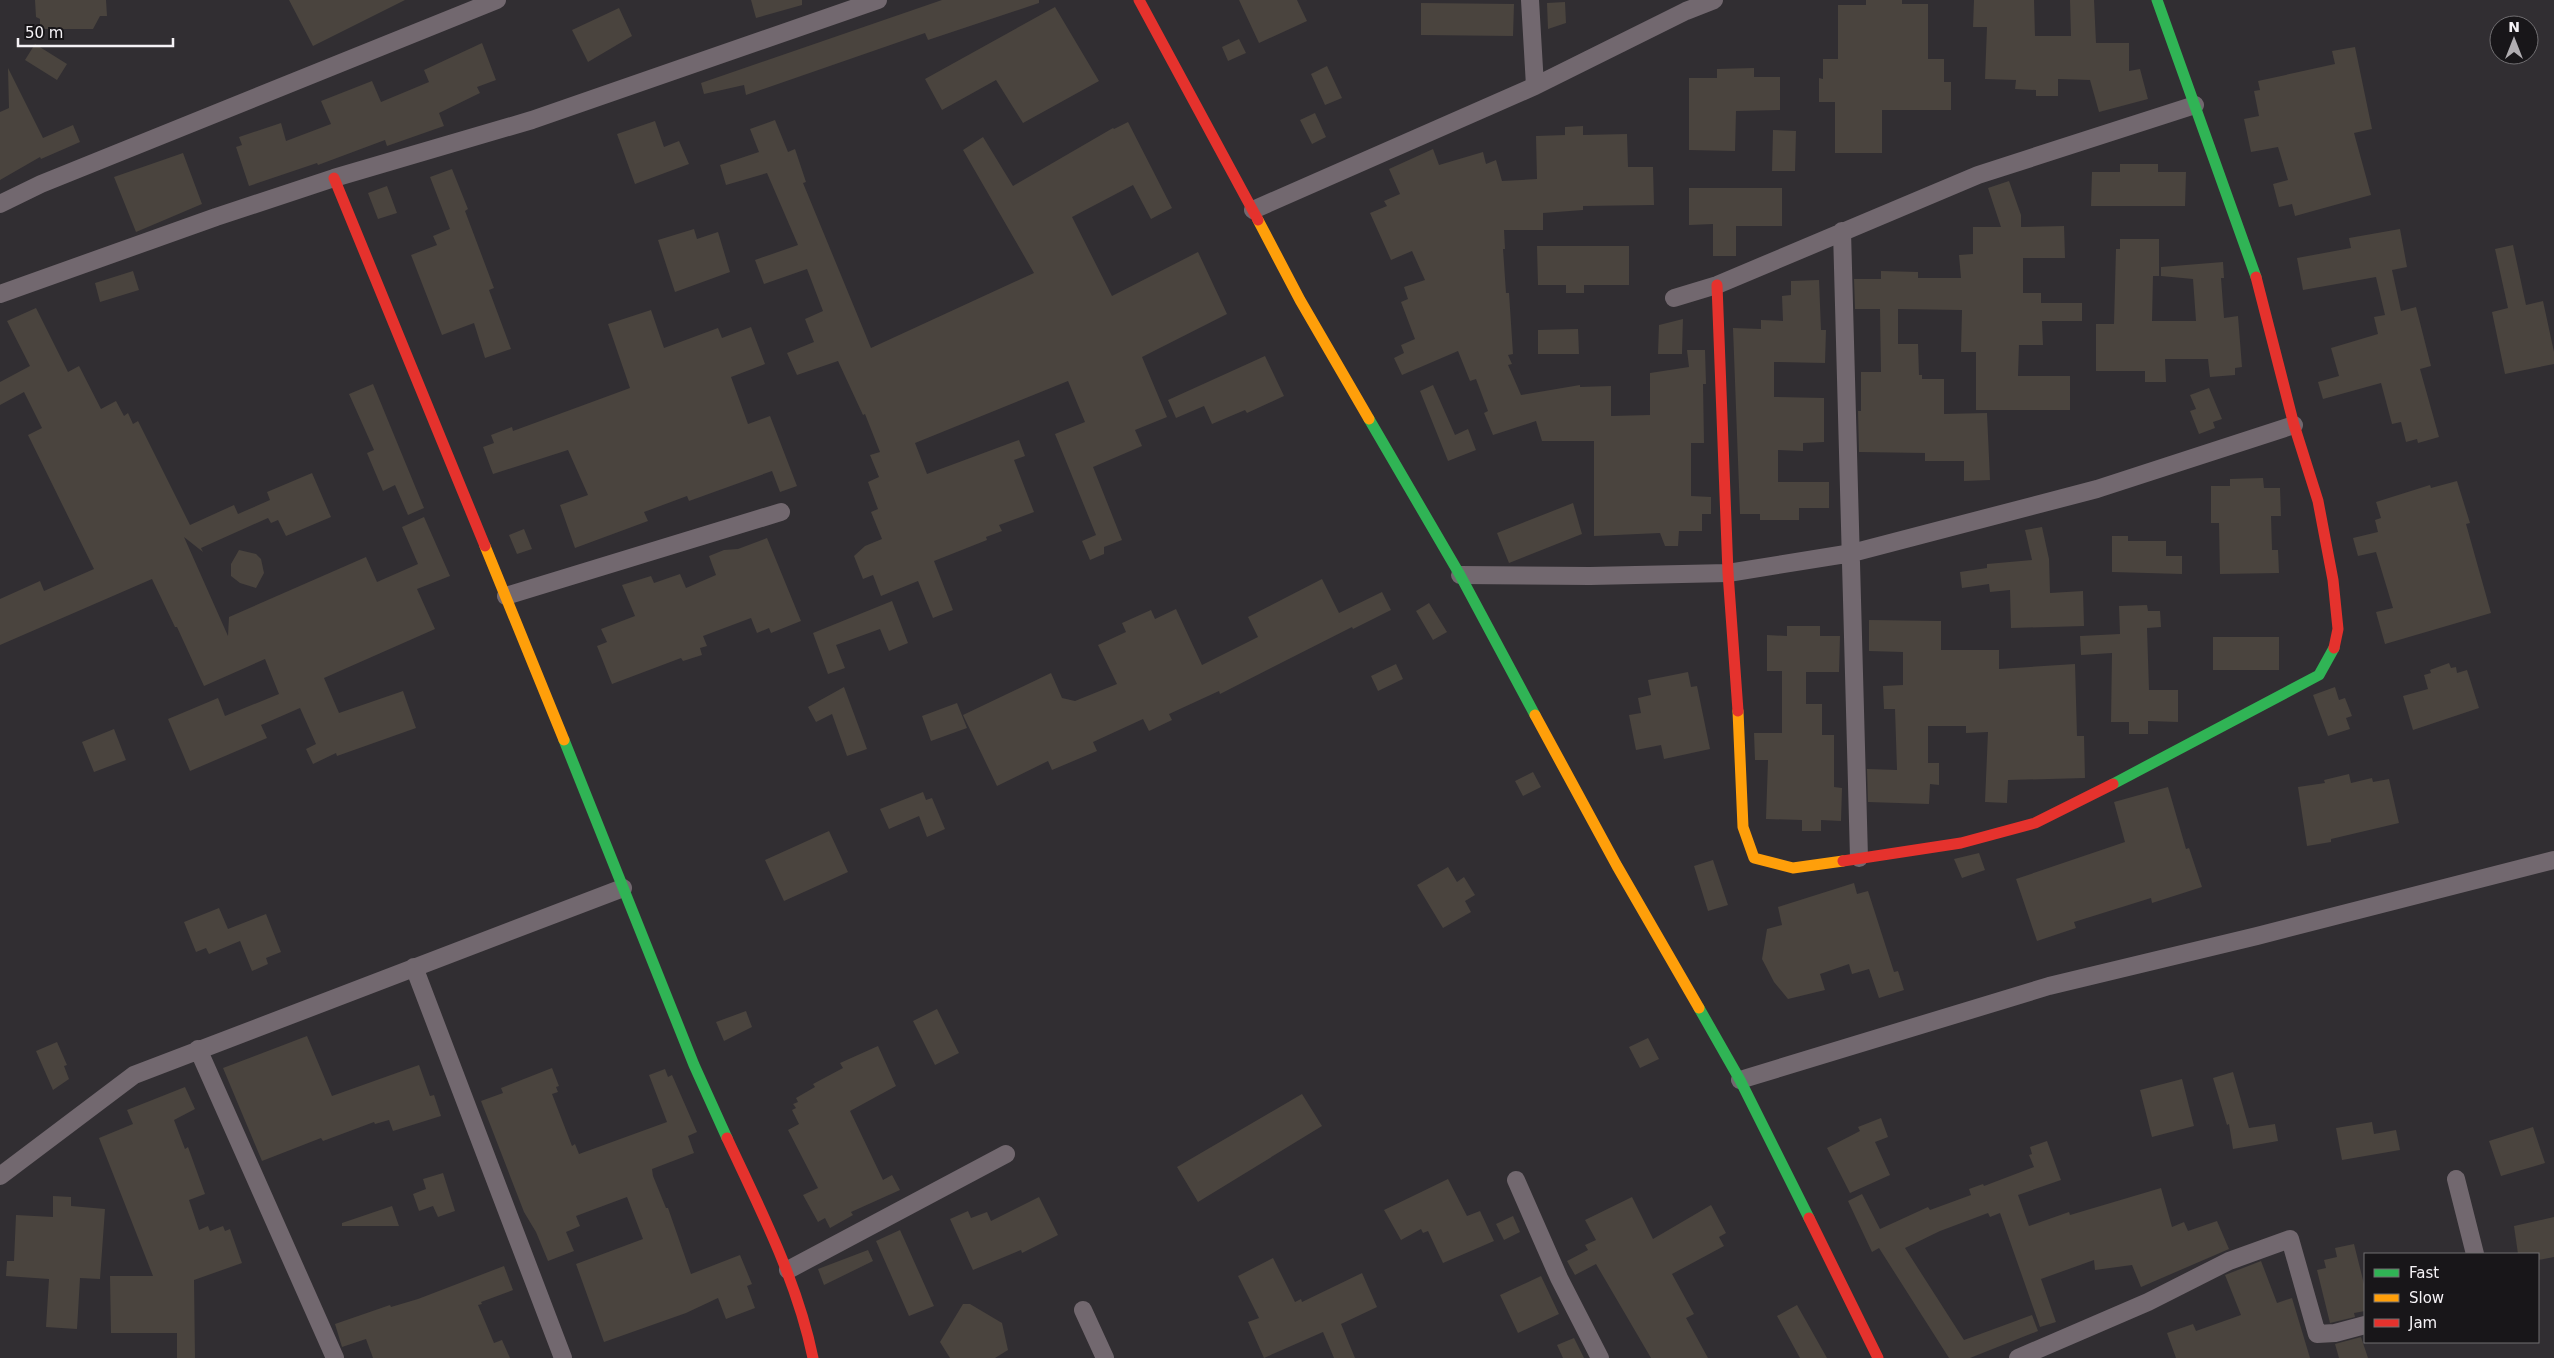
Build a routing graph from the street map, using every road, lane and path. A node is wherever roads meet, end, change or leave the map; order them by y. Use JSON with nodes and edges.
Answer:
{"nodes":[{"id":1,"x":497,"y":0,"type":"edge"},
{"id":2,"x":878,"y":0,"type":"edge"},
{"id":3,"x":1138,"y":0,"type":"edge"},
{"id":4,"x":1530,"y":0,"type":"edge"},
{"id":5,"x":1714,"y":0,"type":"edge"},
{"id":6,"x":2157,"y":0,"type":"edge"},
{"id":7,"x":1536,"y":86,"type":"junction"},
{"id":8,"x":2194,"y":104,"type":"junction"},
{"id":9,"x":334,"y":178,"type":"junction"},
{"id":10,"x":0,"y":204,"type":"edge"},
{"id":11,"x":1253,"y":210,"type":"junction"},
{"id":12,"x":1842,"y":231,"type":"junction"},
{"id":13,"x":1717,"y":285,"type":"junction"},
{"id":14,"x":0,"y":294,"type":"edge"},
{"id":15,"x":1674,"y":298,"type":"dead end"},
{"id":16,"x":2294,"y":426,"type":"junction"},
{"id":17,"x":781,"y":512,"type":"dead end"},
{"id":18,"x":1852,"y":553,"type":"junction"},
{"id":19,"x":1728,"y":573,"type":"junction"},
{"id":20,"x":1460,"y":575,"type":"junction"},
{"id":21,"x":506,"y":596,"type":"junction"},
{"id":22,"x":1859,"y":858,"type":"junction"},
{"id":23,"x":2554,"y":860,"type":"edge"},
{"id":24,"x":623,"y":888,"type":"junction"},
{"id":25,"x":414,"y":967,"type":"junction"},
{"id":26,"x":198,"y":1049,"type":"junction"},
{"id":27,"x":1740,"y":1080,"type":"junction"},
{"id":28,"x":1006,"y":1154,"type":"dead end"},
{"id":29,"x":0,"y":1176,"type":"edge"},
{"id":30,"x":1516,"y":1180,"type":"dead end"},
{"id":31,"x":2456,"y":1180,"type":"dead end"},
{"id":32,"x":2475,"y":1253,"type":"edge"},
{"id":33,"x":788,"y":1270,"type":"junction"},
{"id":34,"x":1084,"y":1310,"type":"dead end"},
{"id":35,"x":2364,"y":1325,"type":"edge"},
{"id":36,"x":335,"y":1358,"type":"edge"},
{"id":37,"x":563,"y":1358,"type":"edge"},
{"id":38,"x":813,"y":1358,"type":"edge"},
{"id":39,"x":1105,"y":1358,"type":"edge"},
{"id":40,"x":1600,"y":1358,"type":"edge"},
{"id":41,"x":1878,"y":1358,"type":"edge"},
{"id":42,"x":2018,"y":1358,"type":"edge"}],
"edges":[{"from":1,"to":10,"type":"street"},
{"from":2,"to":9,"type":"street"},
{"from":3,"to":11,"type":"street"},
{"from":4,"to":7,"type":"street"},
{"from":5,"to":7,"type":"street"},
{"from":6,"to":8,"type":"street"},
{"from":7,"to":11,"type":"street"},
{"from":8,"to":12,"type":"street"},
{"from":8,"to":16,"type":"street"},
{"from":9,"to":14,"type":"street"},
{"from":9,"to":21,"type":"street"},
{"from":11,"to":20,"type":"street"},
{"from":12,"to":13,"type":"street"},
{"from":12,"to":18,"type":"street"},
{"from":13,"to":15,"type":"street"},
{"from":13,"to":19,"type":"street"},
{"from":16,"to":18,"type":"street"},
{"from":16,"to":22,"type":"street"},
{"from":17,"to":21,"type":"street"},
{"from":18,"to":19,"type":"street"},
{"from":18,"to":22,"type":"street"},
{"from":19,"to":20,"type":"street"},
{"from":19,"to":22,"type":"street"},
{"from":20,"to":27,"type":"street"},
{"from":21,"to":24,"type":"street"},
{"from":23,"to":27,"type":"street"},
{"from":24,"to":25,"type":"street"},
{"from":24,"to":33,"type":"street"},
{"from":25,"to":26,"type":"street"},
{"from":25,"to":37,"type":"street"},
{"from":26,"to":29,"type":"street"},
{"from":26,"to":36,"type":"street"},
{"from":27,"to":41,"type":"street"},
{"from":28,"to":33,"type":"street"},
{"from":30,"to":40,"type":"street"},
{"from":31,"to":32,"type":"street"},
{"from":33,"to":38,"type":"street"},
{"from":34,"to":39,"type":"street"},
{"from":35,"to":42,"type":"street"}]}
